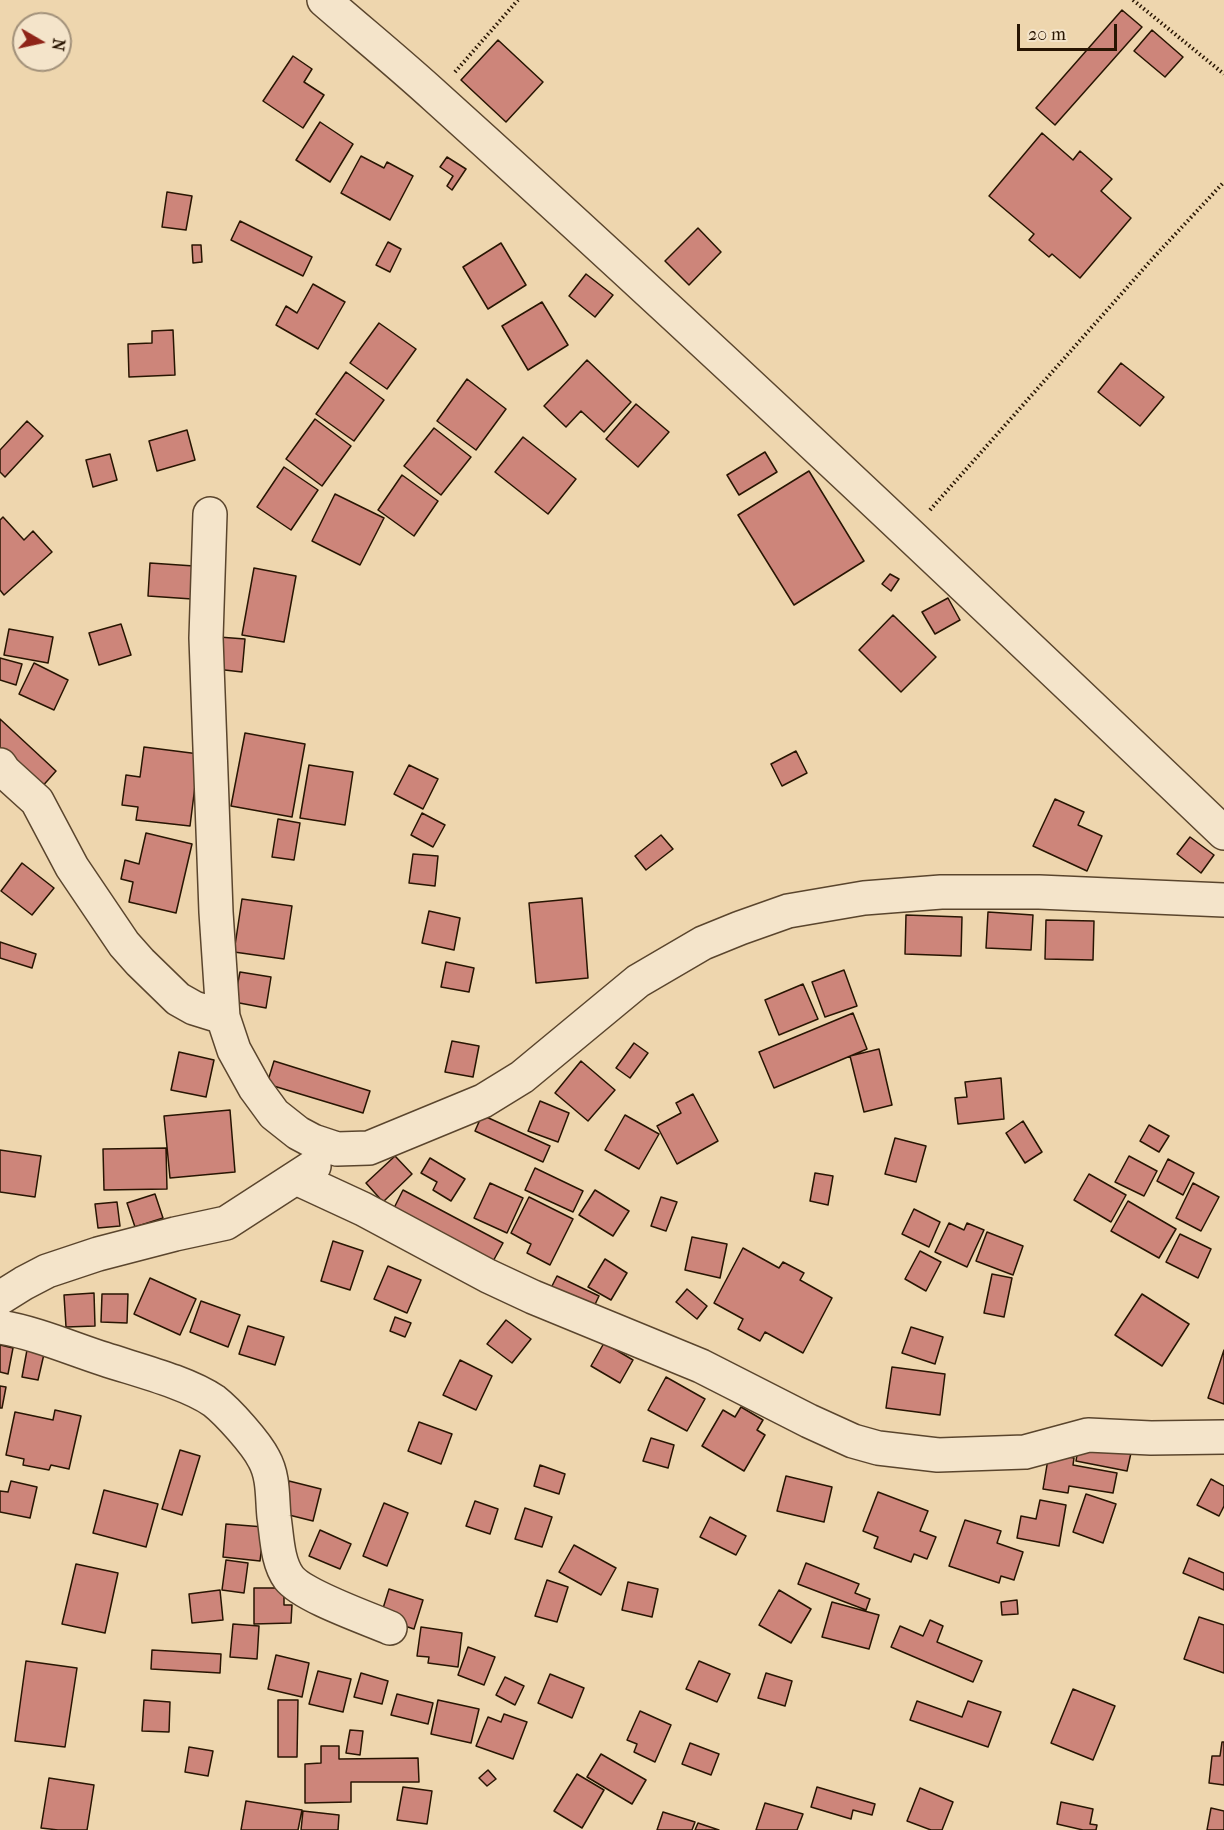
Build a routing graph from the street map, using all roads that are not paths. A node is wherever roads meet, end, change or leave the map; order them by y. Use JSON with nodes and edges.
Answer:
{"nodes":[{"id":1,"x":324,"y":0,"type":"edge"},
{"id":2,"x":210,"y":514,"type":"dead end"},
{"id":3,"x":0,"y":765,"type":"edge"},
{"id":4,"x":1224,"y":833,"type":"edge"},
{"id":5,"x":1224,"y":900,"type":"edge"},
{"id":6,"x":223,"y":1017,"type":"junction"},
{"id":7,"x":337,"y":1149,"type":"junction"},
{"id":8,"x":297,"y":1178,"type":"junction"},
{"id":9,"x":0,"y":1298,"type":"edge"},
{"id":10,"x":0,"y":1327,"type":"edge"},
{"id":11,"x":1224,"y":1437,"type":"edge"},
{"id":12,"x":390,"y":1628,"type":"dead end"}],
"edges":[{"from":1,"to":4,"type":"street"},
{"from":2,"to":6,"type":"street"},
{"from":3,"to":6,"type":"street"},
{"from":5,"to":7,"type":"street"},
{"from":6,"to":7,"type":"street"},
{"from":7,"to":8,"type":"street"},
{"from":8,"to":9,"type":"street"},
{"from":8,"to":11,"type":"street"},
{"from":10,"to":12,"type":"street"}]}
